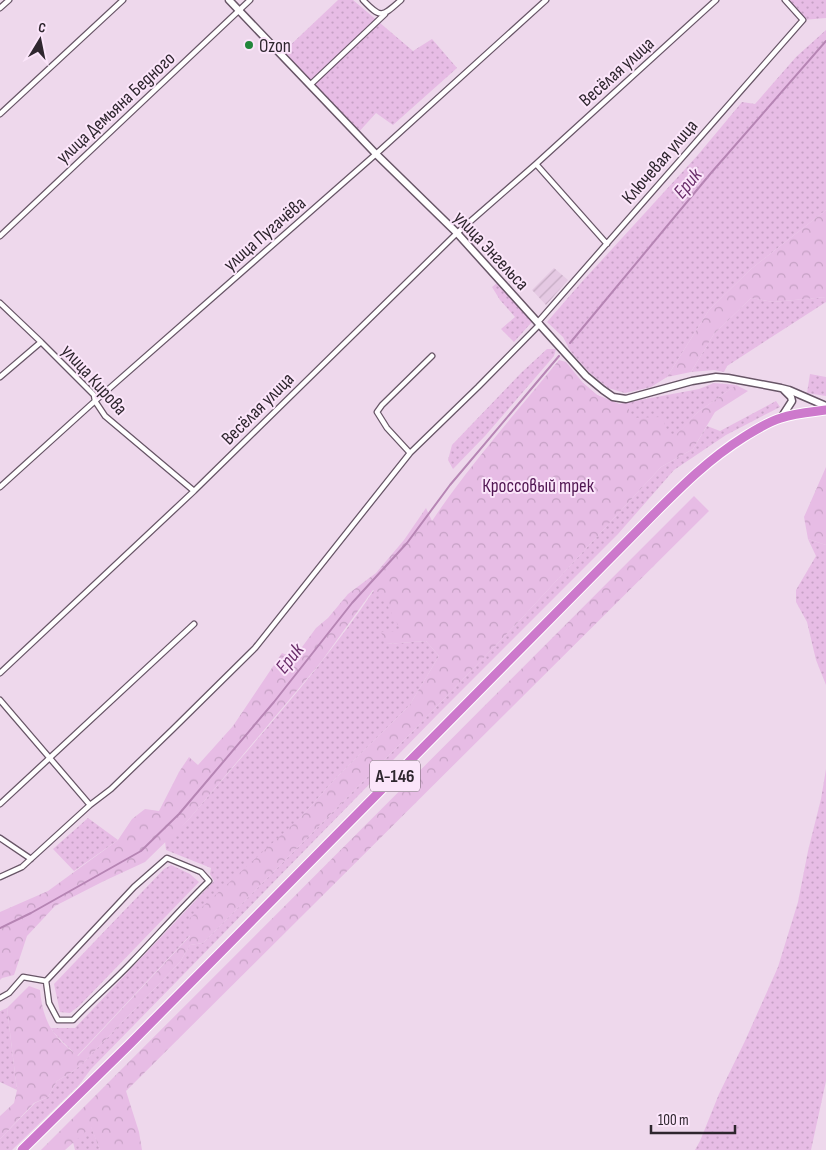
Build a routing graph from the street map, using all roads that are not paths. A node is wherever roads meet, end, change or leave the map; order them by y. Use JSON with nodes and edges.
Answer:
{"nodes":[{"id":1,"x":9,"y":0,"type":"edge"},
{"id":2,"x":123,"y":0,"type":"edge"},
{"id":3,"x":229,"y":0,"type":"edge"},
{"id":4,"x":250,"y":0,"type":"edge"},
{"id":5,"x":363,"y":0,"type":"edge"},
{"id":6,"x":401,"y":0,"type":"edge"},
{"id":7,"x":546,"y":0,"type":"edge"},
{"id":8,"x":716,"y":0,"type":"edge"},
{"id":9,"x":784,"y":0,"type":"edge"},
{"id":10,"x":0,"y":8,"type":"edge"},
{"id":11,"x":240,"y":10,"type":"junction"},
{"id":12,"x":385,"y":14,"type":"junction"},
{"id":13,"x":310,"y":85,"type":"junction"},
{"id":14,"x":0,"y":114,"type":"edge"},
{"id":15,"x":376,"y":154,"type":"junction"},
{"id":16,"x":536,"y":164,"type":"junction"},
{"id":17,"x":456,"y":233,"type":"junction"},
{"id":18,"x":0,"y":236,"type":"edge"},
{"id":19,"x":607,"y":244,"type":"junction"},
{"id":20,"x":0,"y":303,"type":"edge"},
{"id":21,"x":539,"y":323,"type":"junction"},
{"id":22,"x":41,"y":342,"type":"junction"},
{"id":23,"x":432,"y":356,"type":"dead end"},
{"id":24,"x":0,"y":377,"type":"edge"},
{"id":25,"x":781,"y":388,"type":"junction"},
{"id":26,"x":95,"y":401,"type":"junction"},
{"id":27,"x":826,"y":408,"type":"edge"},
{"id":28,"x":780,"y":418,"type":"junction"},
{"id":29,"x":410,"y":453,"type":"junction"},
{"id":30,"x":0,"y":487,"type":"edge"},
{"id":31,"x":194,"y":491,"type":"junction"},
{"id":32,"x":194,"y":624,"type":"dead end"},
{"id":33,"x":0,"y":673,"type":"edge"},
{"id":34,"x":0,"y":700,"type":"edge"},
{"id":35,"x":51,"y":758,"type":"junction"},
{"id":36,"x":0,"y":804,"type":"edge"},
{"id":37,"x":90,"y":805,"type":"junction"},
{"id":38,"x":0,"y":838,"type":"edge"},
{"id":39,"x":31,"y":859,"type":"junction"},
{"id":40,"x":0,"y":878,"type":"edge"},
{"id":41,"x":46,"y":982,"type":"junction"},
{"id":42,"x":0,"y":998,"type":"edge"},
{"id":43,"x":22,"y":1150,"type":"edge"}],
"edges":[{"from":1,"to":10,"type":"street"},
{"from":2,"to":14,"type":"street"},
{"from":3,"to":11,"type":"street","name":"улица Энгельса"},
{"from":4,"to":11,"type":"street","name":"улица Демьяна Бедного"},
{"from":5,"to":12,"type":"street"},
{"from":6,"to":12,"type":"street"},
{"from":7,"to":15,"type":"street","name":"улица Пугачёва"},
{"from":8,"to":16,"type":"street","name":"Весёлая улица"},
{"from":9,"to":19,"type":"street","name":"Ключевая улица"},
{"from":11,"to":13,"type":"street","name":"улица Энгельса"},
{"from":11,"to":18,"type":"street","name":"улица Демьяна Бедного"},
{"from":12,"to":13,"type":"street"},
{"from":13,"to":15,"type":"street","name":"улица Энгельса"},
{"from":15,"to":17,"type":"street","name":"улица Энгельса"},
{"from":15,"to":26,"type":"street","name":"улица Пугачёва"},
{"from":16,"to":17,"type":"street","name":"Весёлая улица"},
{"from":16,"to":19,"type":"street"},
{"from":17,"to":21,"type":"street","name":"улица Энгельса"},
{"from":17,"to":31,"type":"street","name":"Весёлая улица"},
{"from":19,"to":21,"type":"street","name":"Ключевая улица"},
{"from":20,"to":22,"type":"street","name":"улица Кирова"},
{"from":21,"to":25,"type":"street","name":"улица Энгельса"},
{"from":21,"to":29,"type":"street","name":"Ключевая улица"},
{"from":22,"to":24,"type":"street"},
{"from":22,"to":26,"type":"street","name":"улица Кирова"},
{"from":23,"to":29,"type":"street"},
{"from":25,"to":27,"type":"street","name":"улица Энгельса"},
{"from":25,"to":28,"type":"street"},
{"from":26,"to":30,"type":"street","name":"улица Пугачёва"},
{"from":26,"to":31,"type":"street","name":"улица Кирова"},
{"from":27,"to":28,"type":"highway","number":"А-146"},
{"from":28,"to":43,"type":"highway","number":"А-146"},
{"from":29,"to":37,"type":"street","name":"Ключевая улица"},
{"from":31,"to":33,"type":"street","name":"Весёлая улица"},
{"from":32,"to":35,"type":"street"},
{"from":34,"to":35,"type":"street"},
{"from":35,"to":36,"type":"street"},
{"from":35,"to":37,"type":"street"},
{"from":37,"to":39,"type":"street","name":"Ключевая улица"},
{"from":38,"to":39,"type":"street"},
{"from":39,"to":40,"type":"street","name":"Ключевая улица"},
{"from":41,"to":41,"type":"street"},
{"from":41,"to":42,"type":"street"}]}
